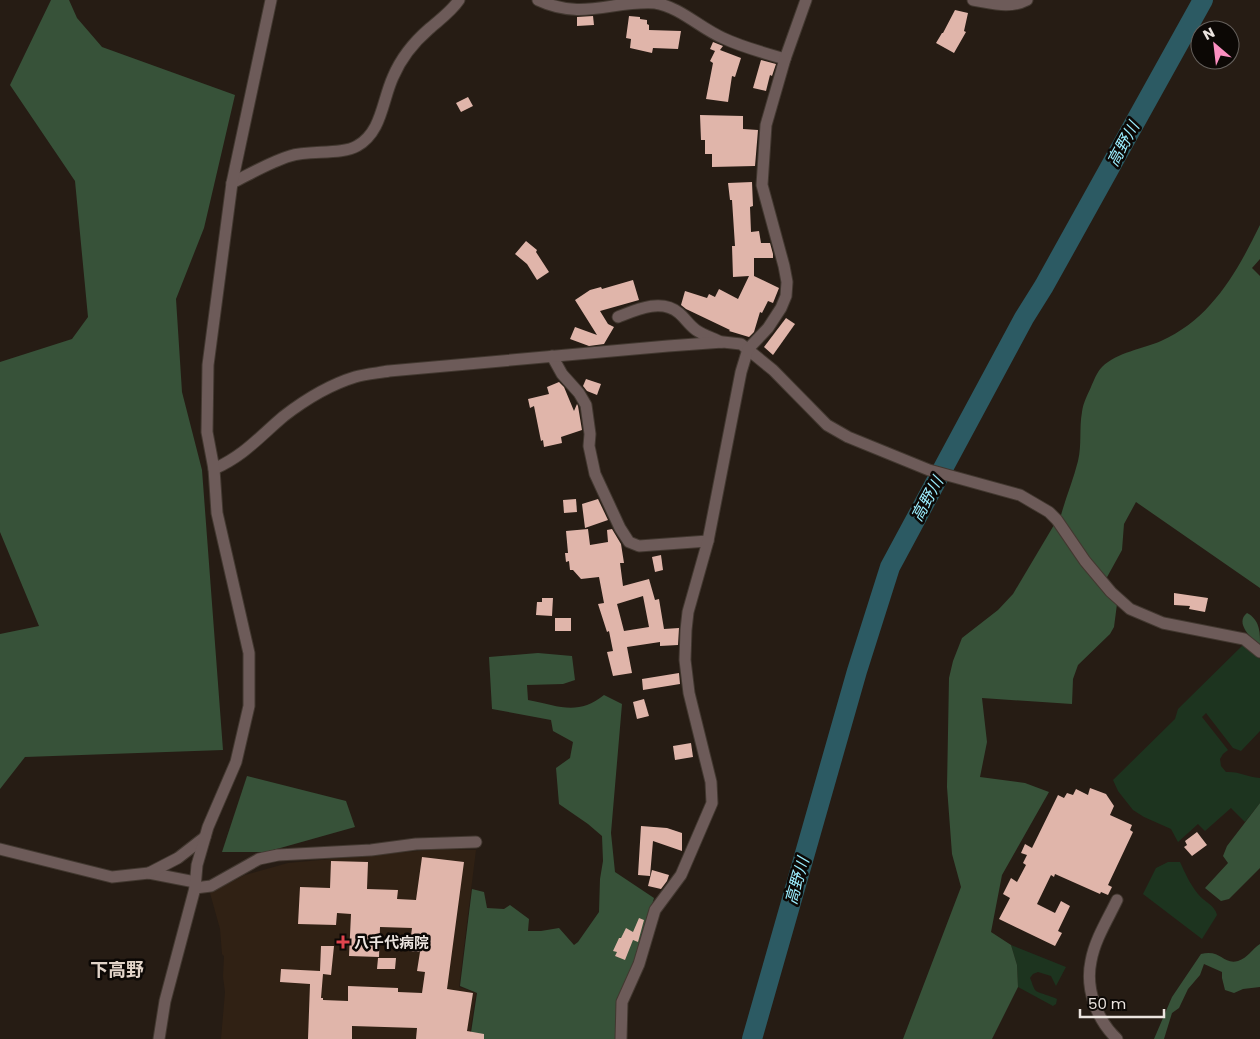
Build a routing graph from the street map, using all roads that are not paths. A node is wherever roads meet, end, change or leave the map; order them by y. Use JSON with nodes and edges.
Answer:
{"nodes":[{"id":1,"x":271,"y":0,"type":"edge"},
{"id":2,"x":458,"y":0,"type":"edge"},
{"id":3,"x":538,"y":0,"type":"edge"},
{"id":4,"x":806,"y":0,"type":"edge"},
{"id":5,"x":973,"y":0,"type":"edge"},
{"id":6,"x":1028,"y":0,"type":"edge"},
{"id":7,"x":785,"y":59,"type":"junction"},
{"id":8,"x":232,"y":183,"type":"junction"},
{"id":9,"x":618,"y":317,"type":"dead end"},
{"id":10,"x":723,"y":342,"type":"junction"},
{"id":11,"x":748,"y":349,"type":"junction"},
{"id":12,"x":552,"y":356,"type":"junction"},
{"id":13,"x":214,"y":469,"type":"junction"},
{"id":14,"x":708,"y":541,"type":"junction"},
{"id":15,"x":1260,"y":652,"type":"edge"},
{"id":16,"x":205,"y":837,"type":"junction"},
{"id":17,"x":476,"y":842,"type":"dead end"},
{"id":18,"x":0,"y":850,"type":"edge"},
{"id":19,"x":149,"y":873,"type":"junction"},
{"id":20,"x":195,"y":885,"type":"junction"},
{"id":21,"x":1117,"y":900,"type":"dead end"},
{"id":22,"x":159,"y":1039,"type":"edge"},
{"id":23,"x":621,"y":1039,"type":"edge"},
{"id":24,"x":1117,"y":1039,"type":"edge"}],
"edges":[{"from":1,"to":8,"type":"street"},
{"from":2,"to":8,"type":"street"},
{"from":3,"to":7,"type":"street"},
{"from":4,"to":7,"type":"street"},
{"from":5,"to":6,"type":"street"},
{"from":7,"to":11,"type":"street"},
{"from":8,"to":13,"type":"street"},
{"from":9,"to":10,"type":"street"},
{"from":10,"to":11,"type":"street"},
{"from":10,"to":12,"type":"street"},
{"from":11,"to":14,"type":"street"},
{"from":11,"to":15,"type":"street"},
{"from":12,"to":13,"type":"street"},
{"from":12,"to":14,"type":"street"},
{"from":13,"to":16,"type":"street"},
{"from":14,"to":23,"type":"street"},
{"from":16,"to":19,"type":"street"},
{"from":16,"to":20,"type":"street"},
{"from":17,"to":20,"type":"street"},
{"from":18,"to":19,"type":"street"},
{"from":19,"to":20,"type":"street"},
{"from":20,"to":22,"type":"street"},
{"from":21,"to":24,"type":"street"}]}
